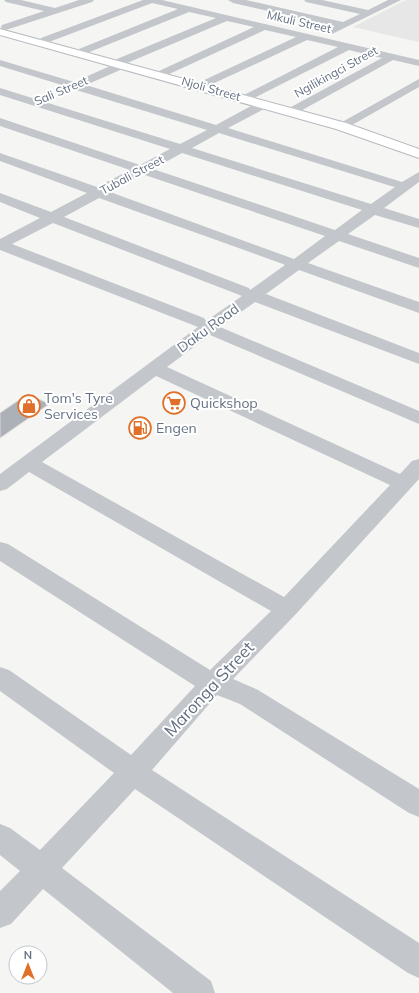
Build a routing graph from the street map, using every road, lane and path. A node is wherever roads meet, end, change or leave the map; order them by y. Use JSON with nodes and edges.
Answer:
{"nodes":[{"id":1,"x":9,"y":0,"type":"edge"},
{"id":2,"x":89,"y":0,"type":"edge"},
{"id":3,"x":151,"y":0,"type":"edge"},
{"id":4,"x":233,"y":0,"type":"edge"},
{"id":5,"x":277,"y":0,"type":"edge"},
{"id":6,"x":308,"y":0,"type":"edge"},
{"id":7,"x":391,"y":1,"type":"edge"},
{"id":8,"x":262,"y":7,"type":"junction"},
{"id":9,"x":188,"y":9,"type":"junction"},
{"id":10,"x":55,"y":12,"type":"junction"},
{"id":11,"x":369,"y":13,"type":"junction"},
{"id":12,"x":229,"y":18,"type":"junction"},
{"id":13,"x":344,"y":25,"type":"junction"},
{"id":14,"x":263,"y":27,"type":"junction"},
{"id":15,"x":3,"y":29,"type":"edge"},
{"id":16,"x":305,"y":37,"type":"junction"},
{"id":17,"x":316,"y":39,"type":"junction"},
{"id":18,"x":45,"y":40,"type":"junction"},
{"id":19,"x":347,"y":47,"type":"junction"},
{"id":20,"x":83,"y":50,"type":"junction"},
{"id":21,"x":391,"y":57,"type":"junction"},
{"id":22,"x":0,"y":63,"type":"edge"},
{"id":23,"x":122,"y":63,"type":"junction"},
{"id":24,"x":419,"y":63,"type":"edge"},
{"id":25,"x":163,"y":73,"type":"junction"},
{"id":26,"x":419,"y":82,"type":"edge"},
{"id":27,"x":204,"y":84,"type":"junction"},
{"id":28,"x":76,"y":86,"type":"junction"},
{"id":29,"x":0,"y":91,"type":"edge"},
{"id":30,"x":248,"y":97,"type":"junction"},
{"id":31,"x":36,"y":102,"type":"junction"},
{"id":32,"x":264,"y":104,"type":"junction"},
{"id":33,"x":21,"y":108,"type":"dead end"},
{"id":34,"x":295,"y":110,"type":"junction"},
{"id":35,"x":2,"y":118,"type":"edge"},
{"id":36,"x":343,"y":125,"type":"junction"},
{"id":37,"x":219,"y":128,"type":"junction"},
{"id":38,"x":419,"y":146,"type":"edge"},
{"id":39,"x":181,"y":148,"type":"junction"},
{"id":40,"x":419,"y":154,"type":"edge"},
{"id":41,"x":0,"y":157,"type":"edge"},
{"id":42,"x":419,"y":166,"type":"edge"},
{"id":43,"x":140,"y":170,"type":"junction"},
{"id":44,"x":419,"y":176,"type":"edge"},
{"id":45,"x":396,"y":183,"type":"junction"},
{"id":46,"x":97,"y":193,"type":"junction"},
{"id":47,"x":0,"y":197,"type":"edge"},
{"id":48,"x":369,"y":208,"type":"junction"},
{"id":49,"x":50,"y":217,"type":"junction"},
{"id":50,"x":419,"y":224,"type":"edge"},
{"id":51,"x":333,"y":234,"type":"junction"},
{"id":52,"x":0,"y":245,"type":"edge"},
{"id":53,"x":292,"y":263,"type":"junction"},
{"id":54,"x":419,"y":263,"type":"edge"},
{"id":55,"x":248,"y":293,"type":"junction"},
{"id":56,"x":419,"y":308,"type":"edge"},
{"id":57,"x":203,"y":325,"type":"junction"},
{"id":58,"x":419,"y":359,"type":"edge"},
{"id":59,"x":154,"y":368,"type":"junction"},
{"id":60,"x":419,"y":418,"type":"edge"},
{"id":61,"x":28,"y":463,"type":"junction"},
{"id":62,"x":0,"y":468,"type":"edge"},
{"id":63,"x":411,"y":475,"type":"edge"},
{"id":64,"x":0,"y":484,"type":"edge"},
{"id":65,"x":0,"y":550,"type":"edge"},
{"id":66,"x":287,"y":609,"type":"junction"},
{"id":67,"x":0,"y":677,"type":"edge"},
{"id":68,"x":212,"y":684,"type":"junction"},
{"id":69,"x":133,"y":772,"type":"junction"},
{"id":70,"x":419,"y":804,"type":"edge"},
{"id":71,"x":0,"y":837,"type":"edge"},
{"id":72,"x":40,"y":870,"type":"junction"},
{"id":73,"x":0,"y":913,"type":"edge"},
{"id":74,"x":419,"y":962,"type":"edge"},
{"id":75,"x":199,"y":993,"type":"edge"}],
"edges":[{"from":1,"to":10,"type":"street"},
{"from":2,"to":10,"type":"street"},
{"from":3,"to":9,"type":"street","name":"Mkuli Street"},
{"from":3,"to":18,"type":"street"},
{"from":4,"to":8,"type":"street"},
{"from":5,"to":8,"type":"street","name":"Sali Street"},
{"from":6,"to":11,"type":"street"},
{"from":7,"to":11,"type":"street"},
{"from":8,"to":12,"type":"street","name":"Sali Street"},
{"from":8,"to":13,"type":"street"},
{"from":9,"to":12,"type":"street","name":"Mkuli Street"},
{"from":9,"to":20,"type":"street"},
{"from":10,"to":15,"type":"street"},
{"from":11,"to":13,"type":"street"},
{"from":12,"to":14,"type":"street","name":"Mkuli Street"},
{"from":12,"to":23,"type":"street","name":"Sali Street"},
{"from":13,"to":17,"type":"street"},
{"from":14,"to":16,"type":"street","name":"Mkuli Street"},
{"from":14,"to":25,"type":"street"},
{"from":15,"to":18,"type":"main road","name":"Njoli Street"},
{"from":15,"to":23,"type":"main road","name":"Njoli Street"},
{"from":16,"to":17,"type":"street","name":"Mkuli Street"},
{"from":16,"to":27,"type":"street"},
{"from":17,"to":19,"type":"street","name":"Mkuli Street"},
{"from":18,"to":20,"type":"main road","name":"Njoli Street"},
{"from":19,"to":21,"type":"street","name":"Mkuli Street"},
{"from":19,"to":30,"type":"street"},
{"from":20,"to":23,"type":"main road","name":"Njoli Street"},
{"from":21,"to":24,"type":"street","name":"Mkuli Street"},
{"from":21,"to":34,"type":"street","name":"Ngilikingci Street"},
{"from":22,"to":28,"type":"street"},
{"from":23,"to":25,"type":"main road","name":"Njoli Street"},
{"from":23,"to":28,"type":"street","name":"Sali Street"},
{"from":23,"to":32,"type":"main road","name":"Njoli Street"},
{"from":25,"to":27,"type":"main road","name":"Njoli Street"},
{"from":26,"to":36,"type":"street"},
{"from":27,"to":30,"type":"main road","name":"Njoli Street"},
{"from":28,"to":31,"type":"street","name":"Sali Street"},
{"from":28,"to":37,"type":"street"},
{"from":29,"to":31,"type":"street"},
{"from":30,"to":34,"type":"main road","name":"Njoli Street"},
{"from":31,"to":33,"type":"street","name":"Sali Street"},
{"from":31,"to":39,"type":"street"},
{"from":32,"to":36,"type":"main road","name":"Njoli Street"},
{"from":32,"to":37,"type":"street","name":"Tubali Street"},
{"from":34,"to":36,"type":"main road","name":"Njoli Street"},
{"from":35,"to":43,"type":"street"},
{"from":36,"to":38,"type":"main road","name":"Njoli Street"},
{"from":36,"to":40,"type":"main road","name":"Njoli Street"},
{"from":37,"to":39,"type":"street","name":"Tubali Street"},
{"from":37,"to":45,"type":"street"},
{"from":39,"to":43,"type":"street","name":"Tubali Street"},
{"from":39,"to":48,"type":"street"},
{"from":41,"to":46,"type":"street"},
{"from":42,"to":45,"type":"street","name":"Daku Road"},
{"from":43,"to":46,"type":"street","name":"Tubali Street"},
{"from":43,"to":51,"type":"street"},
{"from":44,"to":48,"type":"street","name":"Daku Road"},
{"from":45,"to":48,"type":"street","name":"Daku Road"},
{"from":46,"to":49,"type":"street","name":"Tubali Street"},
{"from":46,"to":53,"type":"street"},
{"from":47,"to":49,"type":"street"},
{"from":48,"to":50,"type":"street"},
{"from":48,"to":51,"type":"street","name":"Daku Road"},
{"from":49,"to":52,"type":"street","name":"Tubali Street"},
{"from":49,"to":55,"type":"street"},
{"from":51,"to":53,"type":"street","name":"Daku Road"},
{"from":51,"to":54,"type":"street"},
{"from":52,"to":57,"type":"street"},
{"from":53,"to":55,"type":"street","name":"Daku Road"},
{"from":53,"to":56,"type":"street"},
{"from":55,"to":57,"type":"street","name":"Daku Road"},
{"from":55,"to":58,"type":"street"},
{"from":57,"to":59,"type":"street","name":"Daku Road"},
{"from":57,"to":60,"type":"street"},
{"from":57,"to":62,"type":"street","name":"Daku Road"},
{"from":59,"to":61,"type":"street","name":"Daku Road"},
{"from":59,"to":63,"type":"street"},
{"from":61,"to":64,"type":"street","name":"Daku Road"},
{"from":61,"to":66,"type":"street"},
{"from":63,"to":66,"type":"street","name":"Maronga Street"},
{"from":65,"to":68,"type":"street"},
{"from":66,"to":68,"type":"street","name":"Maronga Street"},
{"from":67,"to":69,"type":"street"},
{"from":68,"to":69,"type":"street","name":"Maronga Street"},
{"from":68,"to":70,"type":"street"},
{"from":69,"to":72,"type":"street","name":"Maronga Street"},
{"from":69,"to":74,"type":"street"},
{"from":71,"to":72,"type":"street"},
{"from":72,"to":73,"type":"street","name":"Maronga Street"},
{"from":72,"to":75,"type":"street"}]}
